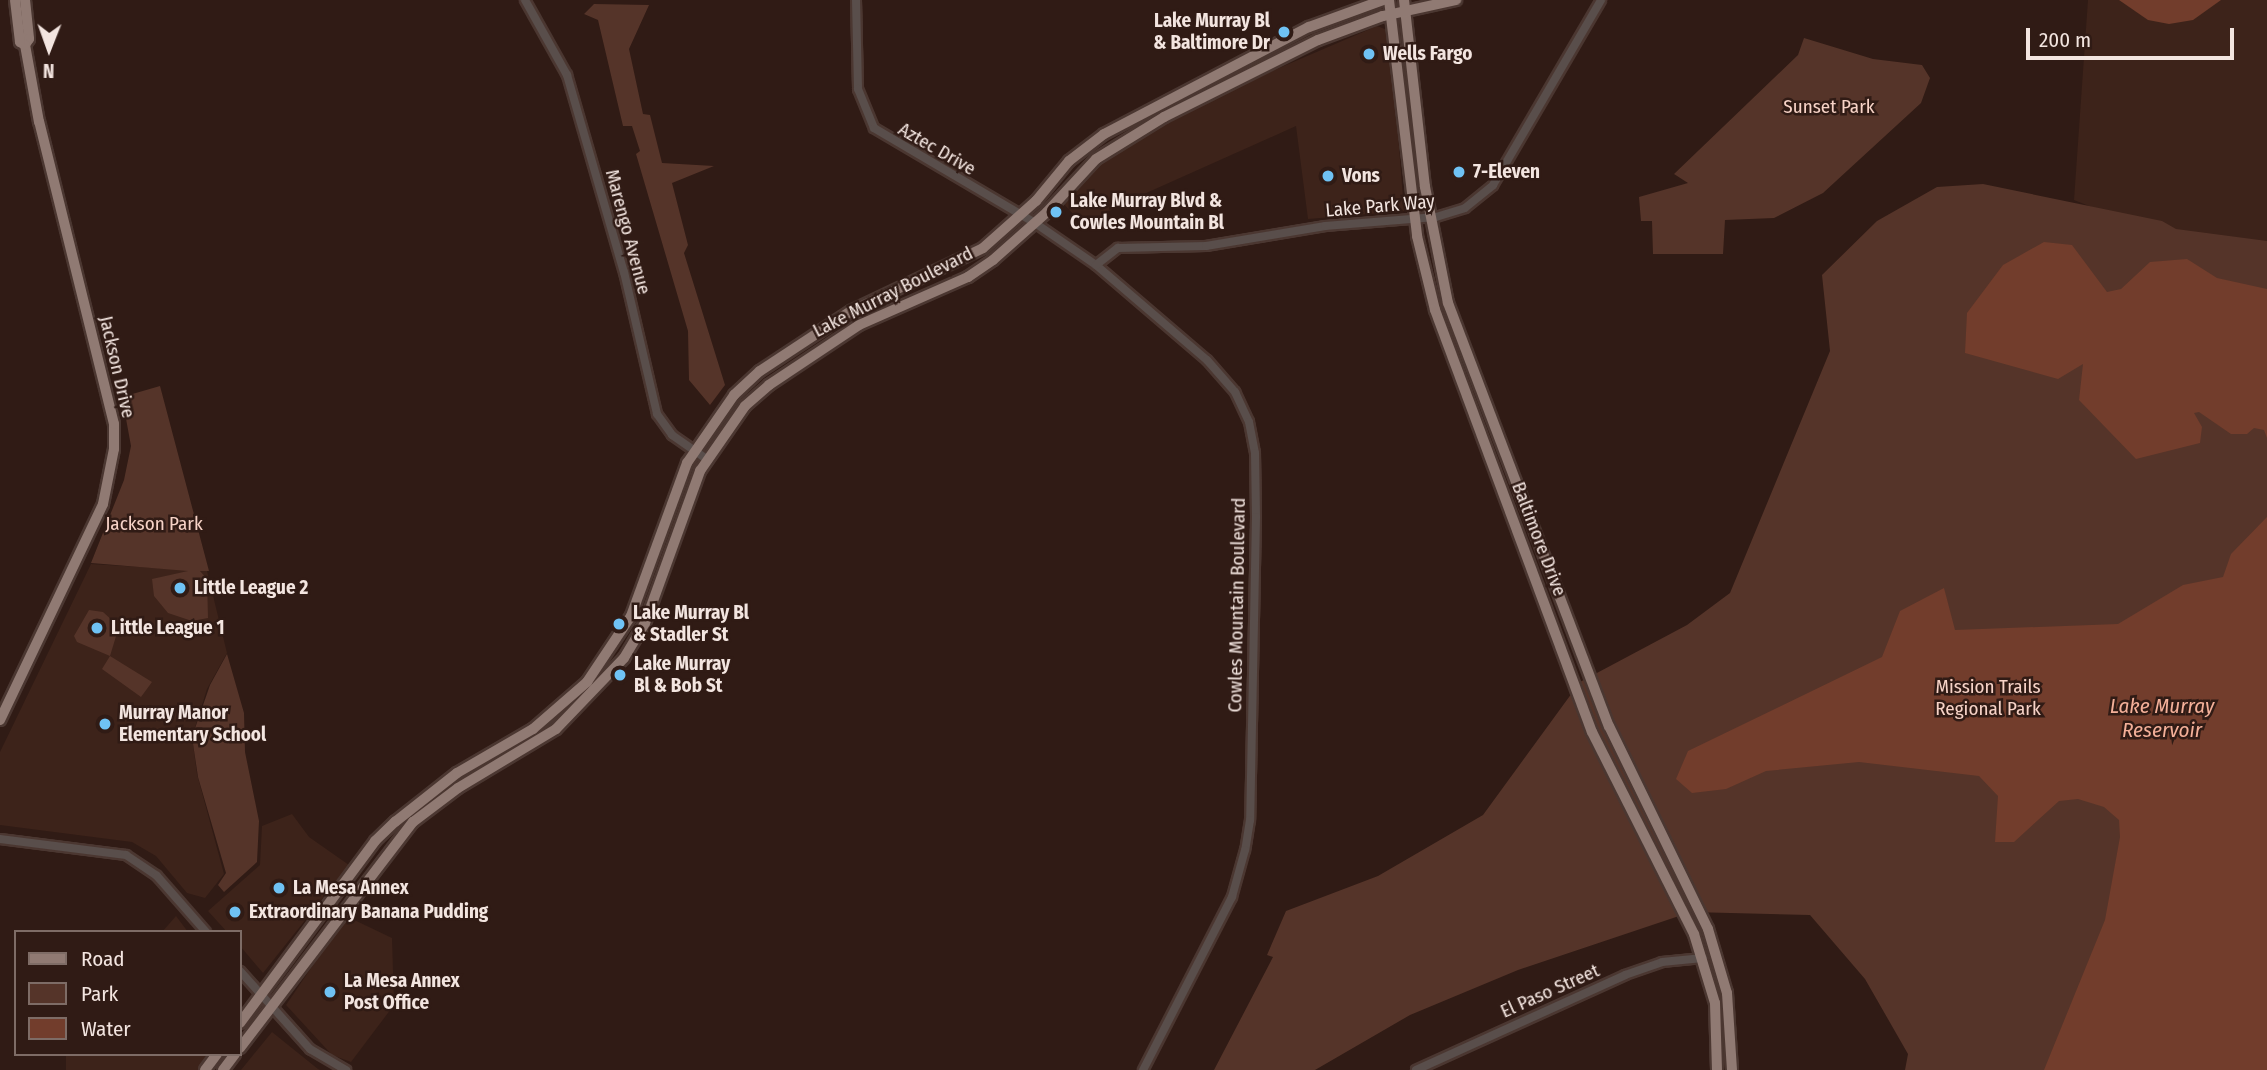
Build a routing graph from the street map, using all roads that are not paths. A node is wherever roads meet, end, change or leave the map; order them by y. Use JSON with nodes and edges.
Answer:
{"nodes":[{"id":1,"x":15,"y":0,"type":"edge"},
{"id":2,"x":25,"y":0,"type":"edge"},
{"id":3,"x":525,"y":0,"type":"edge"},
{"id":4,"x":856,"y":0,"type":"edge"},
{"id":5,"x":1383,"y":0,"type":"edge"},
{"id":6,"x":1389,"y":0,"type":"edge"},
{"id":7,"x":1456,"y":0,"type":"edge"},
{"id":8,"x":1601,"y":0,"type":"edge"},
{"id":9,"x":1406,"y":5,"type":"edge"},
{"id":10,"x":1392,"y":14,"type":"junction"},
{"id":11,"x":25,"y":45,"type":"junction"},
{"id":12,"x":1104,"y":134,"type":"junction"},
{"id":13,"x":1114,"y":147,"type":"junction"},
{"id":14,"x":1430,"y":218,"type":"junction"},
{"id":15,"x":1027,"y":219,"type":"junction"},
{"id":16,"x":1415,"y":220,"type":"junction"},
{"id":17,"x":1096,"y":265,"type":"junction"},
{"id":18,"x":1448,"y":303,"type":"junction"},
{"id":19,"x":1435,"y":310,"type":"junction"},
{"id":20,"x":746,"y":385,"type":"junction"},
{"id":21,"x":757,"y":396,"type":"junction"},
{"id":22,"x":695,"y":451,"type":"junction"},
{"id":23,"x":708,"y":460,"type":"junction"},
{"id":24,"x":0,"y":720,"type":"edge"},
{"id":25,"x":0,"y":838,"type":"edge"},
{"id":26,"x":204,"y":930,"type":"edge"},
{"id":27,"x":1703,"y":958,"type":"junction"},
{"id":28,"x":242,"y":973,"type":"edge"},
{"id":29,"x":260,"y":994,"type":"junction"},
{"id":30,"x":271,"y":1006,"type":"junction"},
{"id":31,"x":242,"y":1020,"type":"edge"},
{"id":32,"x":242,"y":1045,"type":"edge"},
{"id":33,"x":346,"y":1070,"type":"edge"},
{"id":34,"x":1143,"y":1070,"type":"edge"},
{"id":35,"x":1416,"y":1070,"type":"edge"},
{"id":36,"x":1717,"y":1070,"type":"edge"},
{"id":37,"x":1732,"y":1070,"type":"edge"}],
"edges":[{"from":1,"to":11,"type":"main road","name":"Jackson Drive"},
{"from":2,"to":11,"type":"main road","name":"Jackson Drive"},
{"from":3,"to":22,"type":"street","name":"Marengo Avenue"},
{"from":4,"to":15,"type":"street","name":"Aztec Drive"},
{"from":5,"to":12,"type":"main road","name":"Lake Murray Boulevard"},
{"from":6,"to":10,"type":"main road","name":"Baltimore Drive"},
{"from":7,"to":9,"type":"main road","name":"Lake Murray Boulevard"},
{"from":8,"to":14,"type":"street","name":"Lake Park Way"},
{"from":9,"to":10,"type":"main road","name":"Lake Murray Boulevard"},
{"from":9,"to":14,"type":"main road","name":"Baltimore Drive"},
{"from":10,"to":13,"type":"main road","name":"Lake Murray Boulevard"},
{"from":10,"to":16,"type":"main road","name":"Baltimore Drive"},
{"from":11,"to":24,"type":"main road","name":"Jackson Drive"},
{"from":12,"to":13,"type":"main road"},
{"from":12,"to":15,"type":"main road","name":"Lake Murray Boulevard"},
{"from":13,"to":15,"type":"main road","name":"Lake Murray Boulevard"},
{"from":14,"to":16,"type":"street","name":"Lake Park Way"},
{"from":14,"to":18,"type":"main road","name":"Baltimore Drive"},
{"from":15,"to":17,"type":"street","name":"Cowles Mountain Boulevard"},
{"from":15,"to":20,"type":"main road","name":"Lake Murray Boulevard"},
{"from":15,"to":21,"type":"main road","name":"Lake Murray Boulevard"},
{"from":16,"to":17,"type":"street","name":"Lake Park Way"},
{"from":16,"to":19,"type":"main road","name":"Baltimore Drive"},
{"from":17,"to":34,"type":"street","name":"Cowles Mountain Boulevard"},
{"from":18,"to":19,"type":"street"},
{"from":18,"to":37,"type":"main road","name":"Baltimore Drive"},
{"from":19,"to":27,"type":"main road","name":"Baltimore Drive"},
{"from":20,"to":21,"type":"main road"},
{"from":20,"to":22,"type":"main road","name":"Lake Murray Boulevard"},
{"from":21,"to":23,"type":"main road","name":"Lake Murray Boulevard"},
{"from":22,"to":23,"type":"street","name":"Marengo Avenue"},
{"from":22,"to":29,"type":"main road","name":"Lake Murray Boulevard"},
{"from":23,"to":30,"type":"main road","name":"Lake Murray Boulevard"},
{"from":25,"to":26,"type":"street"},
{"from":27,"to":35,"type":"street","name":"El Paso Street"},
{"from":27,"to":36,"type":"main road","name":"Baltimore Drive"},
{"from":28,"to":29,"type":"street"},
{"from":29,"to":30,"type":"street"},
{"from":29,"to":31,"type":"main road","name":"Lake Murray Boulevard"},
{"from":30,"to":32,"type":"main road","name":"Lake Murray Boulevard"},
{"from":30,"to":33,"type":"street"}]}
